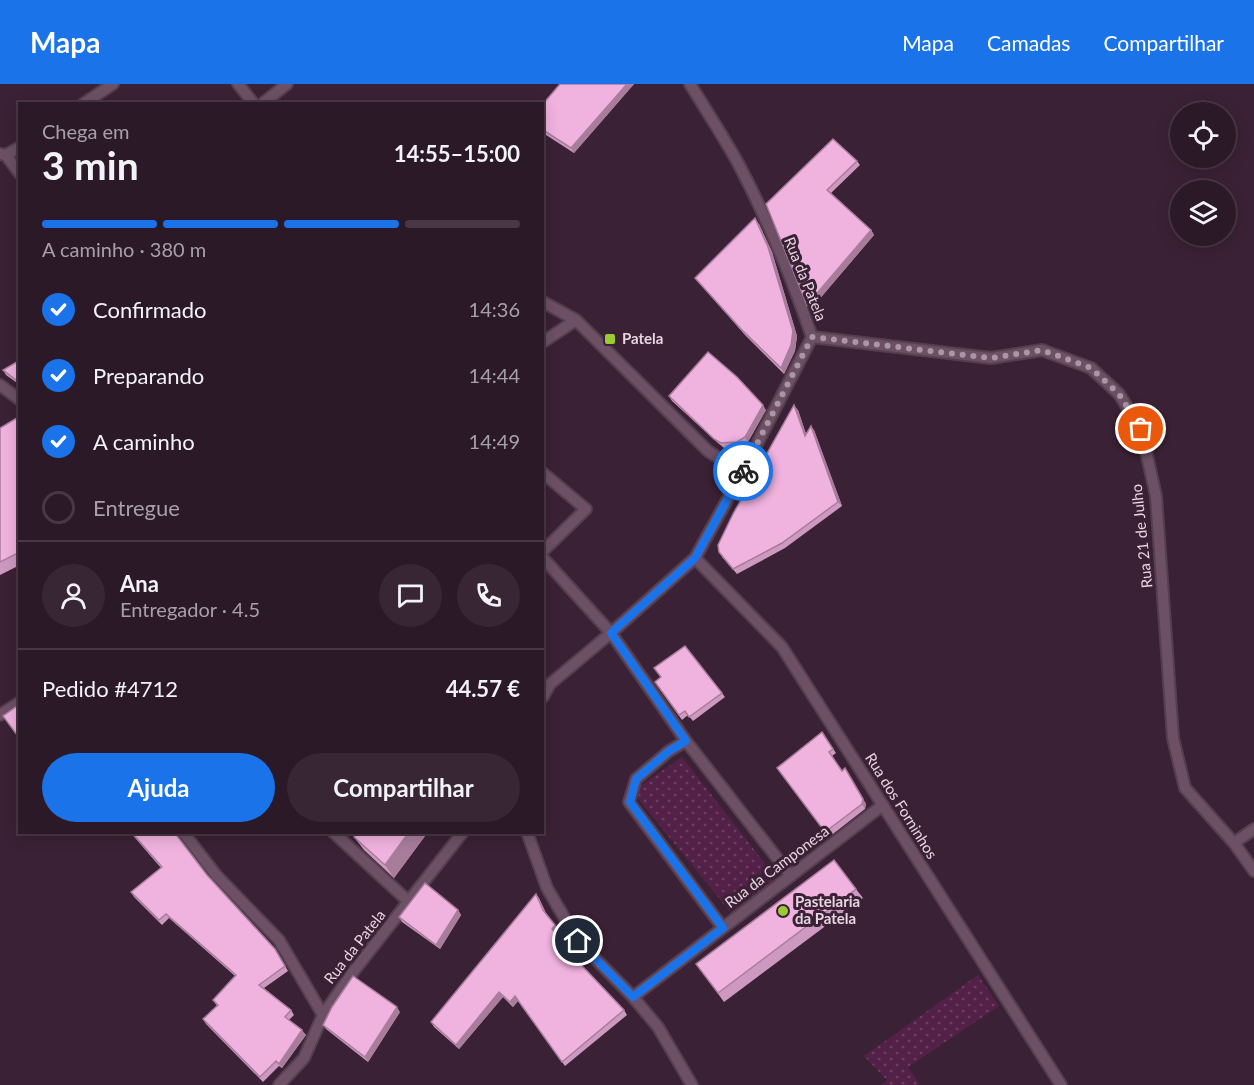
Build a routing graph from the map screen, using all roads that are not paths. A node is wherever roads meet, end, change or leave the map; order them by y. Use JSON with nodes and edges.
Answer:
{"nodes":[{"id":1,"x":113,"y":84,"type":"edge"},
{"id":2,"x":238,"y":84,"type":"edge"},
{"id":3,"x":288,"y":84,"type":"edge"},
{"id":4,"x":690,"y":84,"type":"edge"},
{"id":5,"x":86,"y":102,"type":"edge"},
{"id":6,"x":252,"y":102,"type":"edge"},
{"id":7,"x":265,"y":102,"type":"edge"},
{"id":8,"x":18,"y":148,"type":"edge"},
{"id":9,"x":3,"y":155,"type":"edge"},
{"id":10,"x":18,"y":172,"type":"edge"},
{"id":11,"x":544,"y":303,"type":"edge"},
{"id":12,"x":576,"y":320,"type":"junction"},
{"id":13,"x":812,"y":337,"type":"junction"},
{"id":14,"x":544,"y":341,"type":"edge"},
{"id":15,"x":0,"y":384,"type":"edge"},
{"id":16,"x":18,"y":398,"type":"edge"},
{"id":17,"x":742,"y":473,"type":"junction"},
{"id":18,"x":544,"y":474,"type":"edge"},
{"id":19,"x":544,"y":550,"type":"edge"},
{"id":20,"x":695,"y":558,"type":"junction"},
{"id":21,"x":544,"y":559,"type":"edge"},
{"id":22,"x":611,"y":633,"type":"junction"},
{"id":23,"x":544,"y":695,"type":"edge"},
{"id":24,"x":18,"y":703,"type":"edge"},
{"id":25,"x":0,"y":715,"type":"edge"},
{"id":26,"x":686,"y":741,"type":"junction"},
{"id":27,"x":883,"y":806,"type":"junction"},
{"id":28,"x":1254,"y":829,"type":"edge"},
{"id":29,"x":185,"y":834,"type":"edge"},
{"id":30,"x":335,"y":834,"type":"edge"},
{"id":31,"x":461,"y":834,"type":"edge"},
{"id":32,"x":529,"y":834,"type":"edge"},
{"id":33,"x":1234,"y":843,"type":"junction"},
{"id":34,"x":1254,"y":871,"type":"edge"},
{"id":35,"x":791,"y":876,"type":"junction"},
{"id":36,"x":410,"y":902,"type":"junction"},
{"id":37,"x":723,"y":928,"type":"junction"},
{"id":38,"x":633,"y":997,"type":"junction"},
{"id":39,"x":323,"y":1015,"type":"junction"},
{"id":40,"x":279,"y":1085,"type":"edge"},
{"id":41,"x":692,"y":1085,"type":"edge"},
{"id":42,"x":1061,"y":1085,"type":"edge"}],
"edges":[{"from":1,"to":5,"type":"street"},
{"from":2,"to":6,"type":"street"},
{"from":3,"to":7,"type":"street"},
{"from":4,"to":13,"type":"street","name":"Rua da Patela"},
{"from":8,"to":9,"type":"street"},
{"from":9,"to":10,"type":"street"},
{"from":11,"to":12,"type":"street"},
{"from":12,"to":14,"type":"street"},
{"from":12,"to":17,"type":"street"},
{"from":13,"to":17,"type":"street","name":"Rua da Patela"},
{"from":13,"to":33,"type":"street","name":"Rua 21 de Julho"},
{"from":15,"to":16,"type":"street"},
{"from":17,"to":20,"type":"street","name":"Rua da Patela"},
{"from":18,"to":19,"type":"street"},
{"from":20,"to":22,"type":"street","name":"Rua da Patela"},
{"from":20,"to":27,"type":"street","name":"Rua dos Forninhos"},
{"from":21,"to":22,"type":"street"},
{"from":22,"to":23,"type":"street","name":"Rua da Patela"},
{"from":22,"to":26,"type":"street"},
{"from":24,"to":25,"type":"street"},
{"from":26,"to":35,"type":"street"},
{"from":26,"to":37,"type":"street"},
{"from":27,"to":35,"type":"street","name":"Rua da Camponesa"},
{"from":27,"to":42,"type":"street","name":"Rua dos Forninhos"},
{"from":28,"to":33,"type":"street"},
{"from":29,"to":39,"type":"street"},
{"from":30,"to":36,"type":"street"},
{"from":31,"to":36,"type":"street","name":"Rua da Patela"},
{"from":32,"to":38,"type":"street"},
{"from":33,"to":34,"type":"street","name":"Rua 21 de Julho"},
{"from":35,"to":37,"type":"street","name":"Rua da Camponesa"},
{"from":36,"to":39,"type":"street","name":"Rua da Patela"},
{"from":37,"to":38,"type":"street","name":"Rua da Camponesa"},
{"from":38,"to":41,"type":"street"},
{"from":39,"to":40,"type":"street","name":"Rua da Patela"}]}
